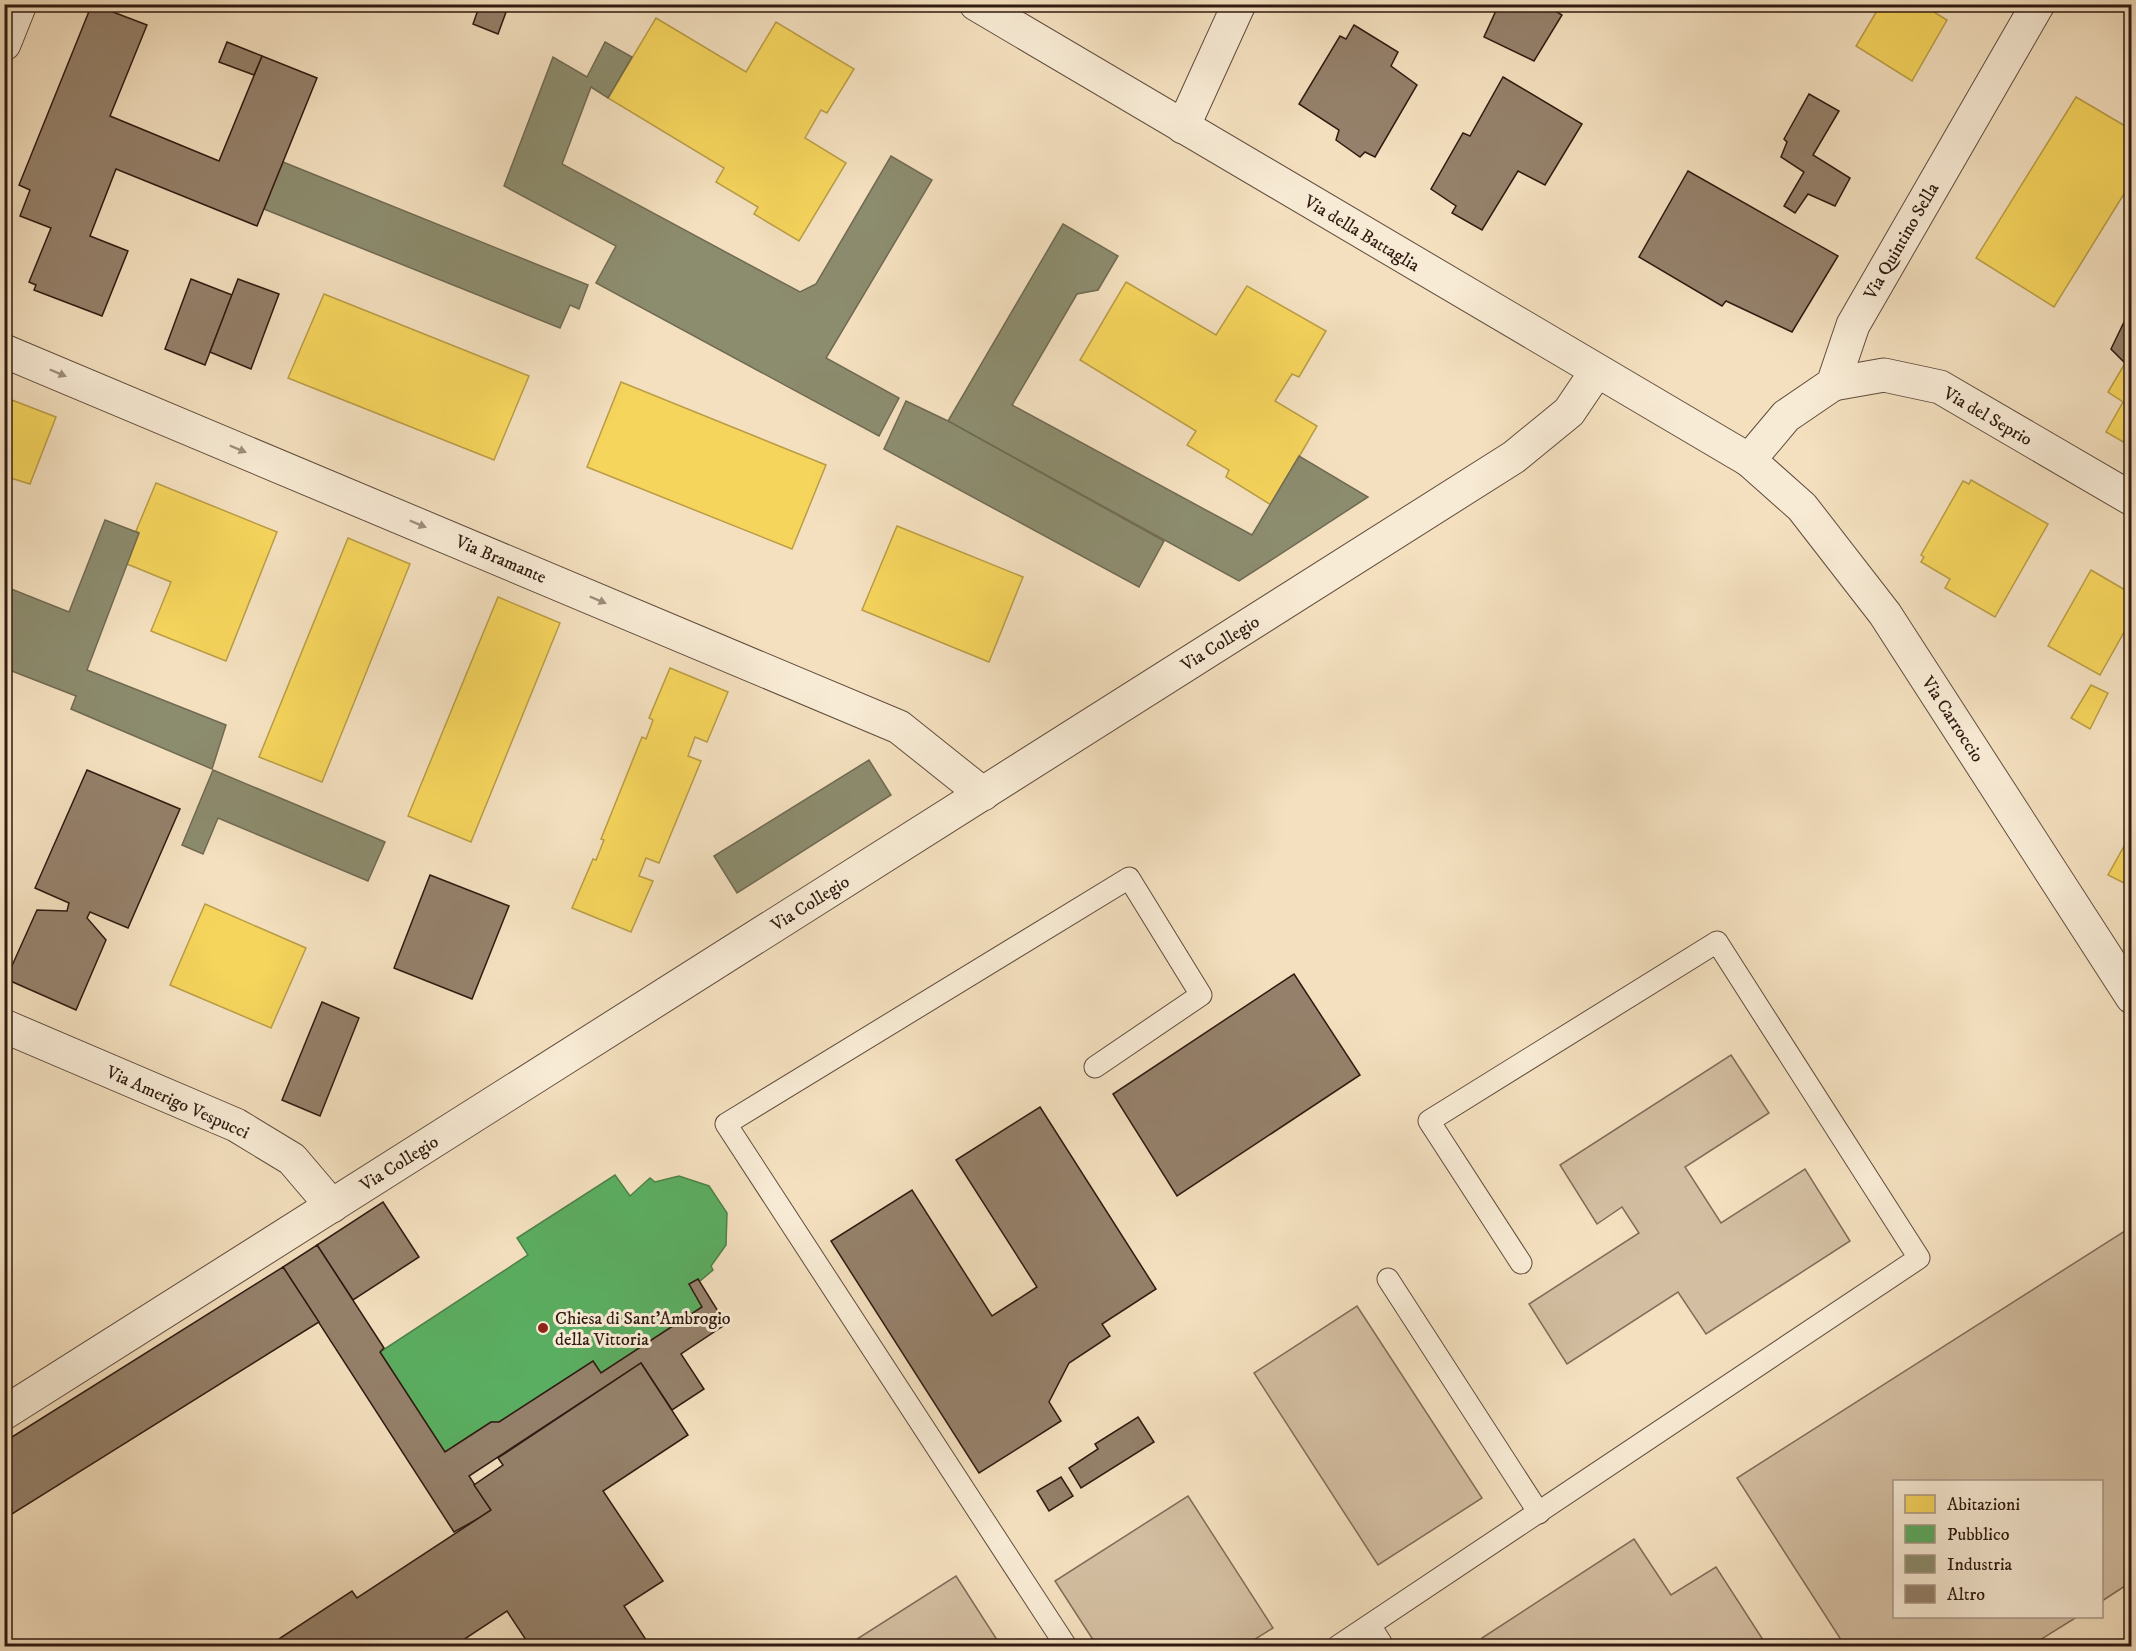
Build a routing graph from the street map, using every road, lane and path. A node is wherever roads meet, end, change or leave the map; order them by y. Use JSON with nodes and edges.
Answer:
{"nodes":[{"id":1,"x":20,"y":4,"type":"edge"},
{"id":2,"x":976,"y":4,"type":"edge"},
{"id":3,"x":1239,"y":4,"type":"edge"},
{"id":4,"x":2038,"y":4,"type":"edge"},
{"id":5,"x":4,"y":44,"type":"edge"},
{"id":6,"x":1183,"y":126,"type":"junction"},
{"id":7,"x":4,"y":351,"type":"edge"},
{"id":8,"x":1596,"y":372,"type":"junction"},
{"id":9,"x":1833,"y":384,"type":"junction"},
{"id":10,"x":1749,"y":460,"type":"junction"},
{"id":11,"x":2132,"y":499,"type":"edge"},
{"id":12,"x":983,"y":794,"type":"junction"},
{"id":13,"x":2132,"y":997,"type":"edge"},
{"id":14,"x":4,"y":1026,"type":"edge"},
{"id":15,"x":1095,"y":1066,"type":"dead end"},
{"id":16,"x":332,"y":1206,"type":"junction"},
{"id":17,"x":1521,"y":1263,"type":"dead end"},
{"id":18,"x":1388,"y":1279,"type":"dead end"},
{"id":19,"x":4,"y":1413,"type":"edge"},
{"id":20,"x":1539,"y":1513,"type":"junction"},
{"id":21,"x":1370,"y":1625,"type":"junction"},
{"id":22,"x":1066,"y":1647,"type":"edge"},
{"id":23,"x":1338,"y":1647,"type":"edge"},
{"id":24,"x":1383,"y":1647,"type":"edge"}],
"edges":[{"from":1,"to":5,"type":"street"},
{"from":2,"to":6,"type":"street","name":"Via della Battaglia"},
{"from":3,"to":6,"type":"street"},
{"from":4,"to":9,"type":"street","name":"Via Quintino Sella"},
{"from":6,"to":8,"type":"street","name":"Via della Battaglia"},
{"from":7,"to":12,"type":"street","name":"Via Bramante","one_way":true},
{"from":8,"to":10,"type":"street","name":"Via della Battaglia"},
{"from":8,"to":12,"type":"street","name":"Via Collegio"},
{"from":9,"to":10,"type":"street"},
{"from":9,"to":11,"type":"street","name":"Via del Seprio"},
{"from":10,"to":13,"type":"street","name":"Via Carroccio"},
{"from":12,"to":16,"type":"street","name":"Via Collegio"},
{"from":14,"to":16,"type":"street","name":"Via Amerigo Vespucci"},
{"from":15,"to":22,"type":"lane"},
{"from":16,"to":19,"type":"street","name":"Via Collegio"},
{"from":17,"to":20,"type":"lane"},
{"from":18,"to":20,"type":"lane"},
{"from":20,"to":21,"type":"lane"},
{"from":21,"to":23,"type":"lane"},
{"from":21,"to":24,"type":"lane"}]}
